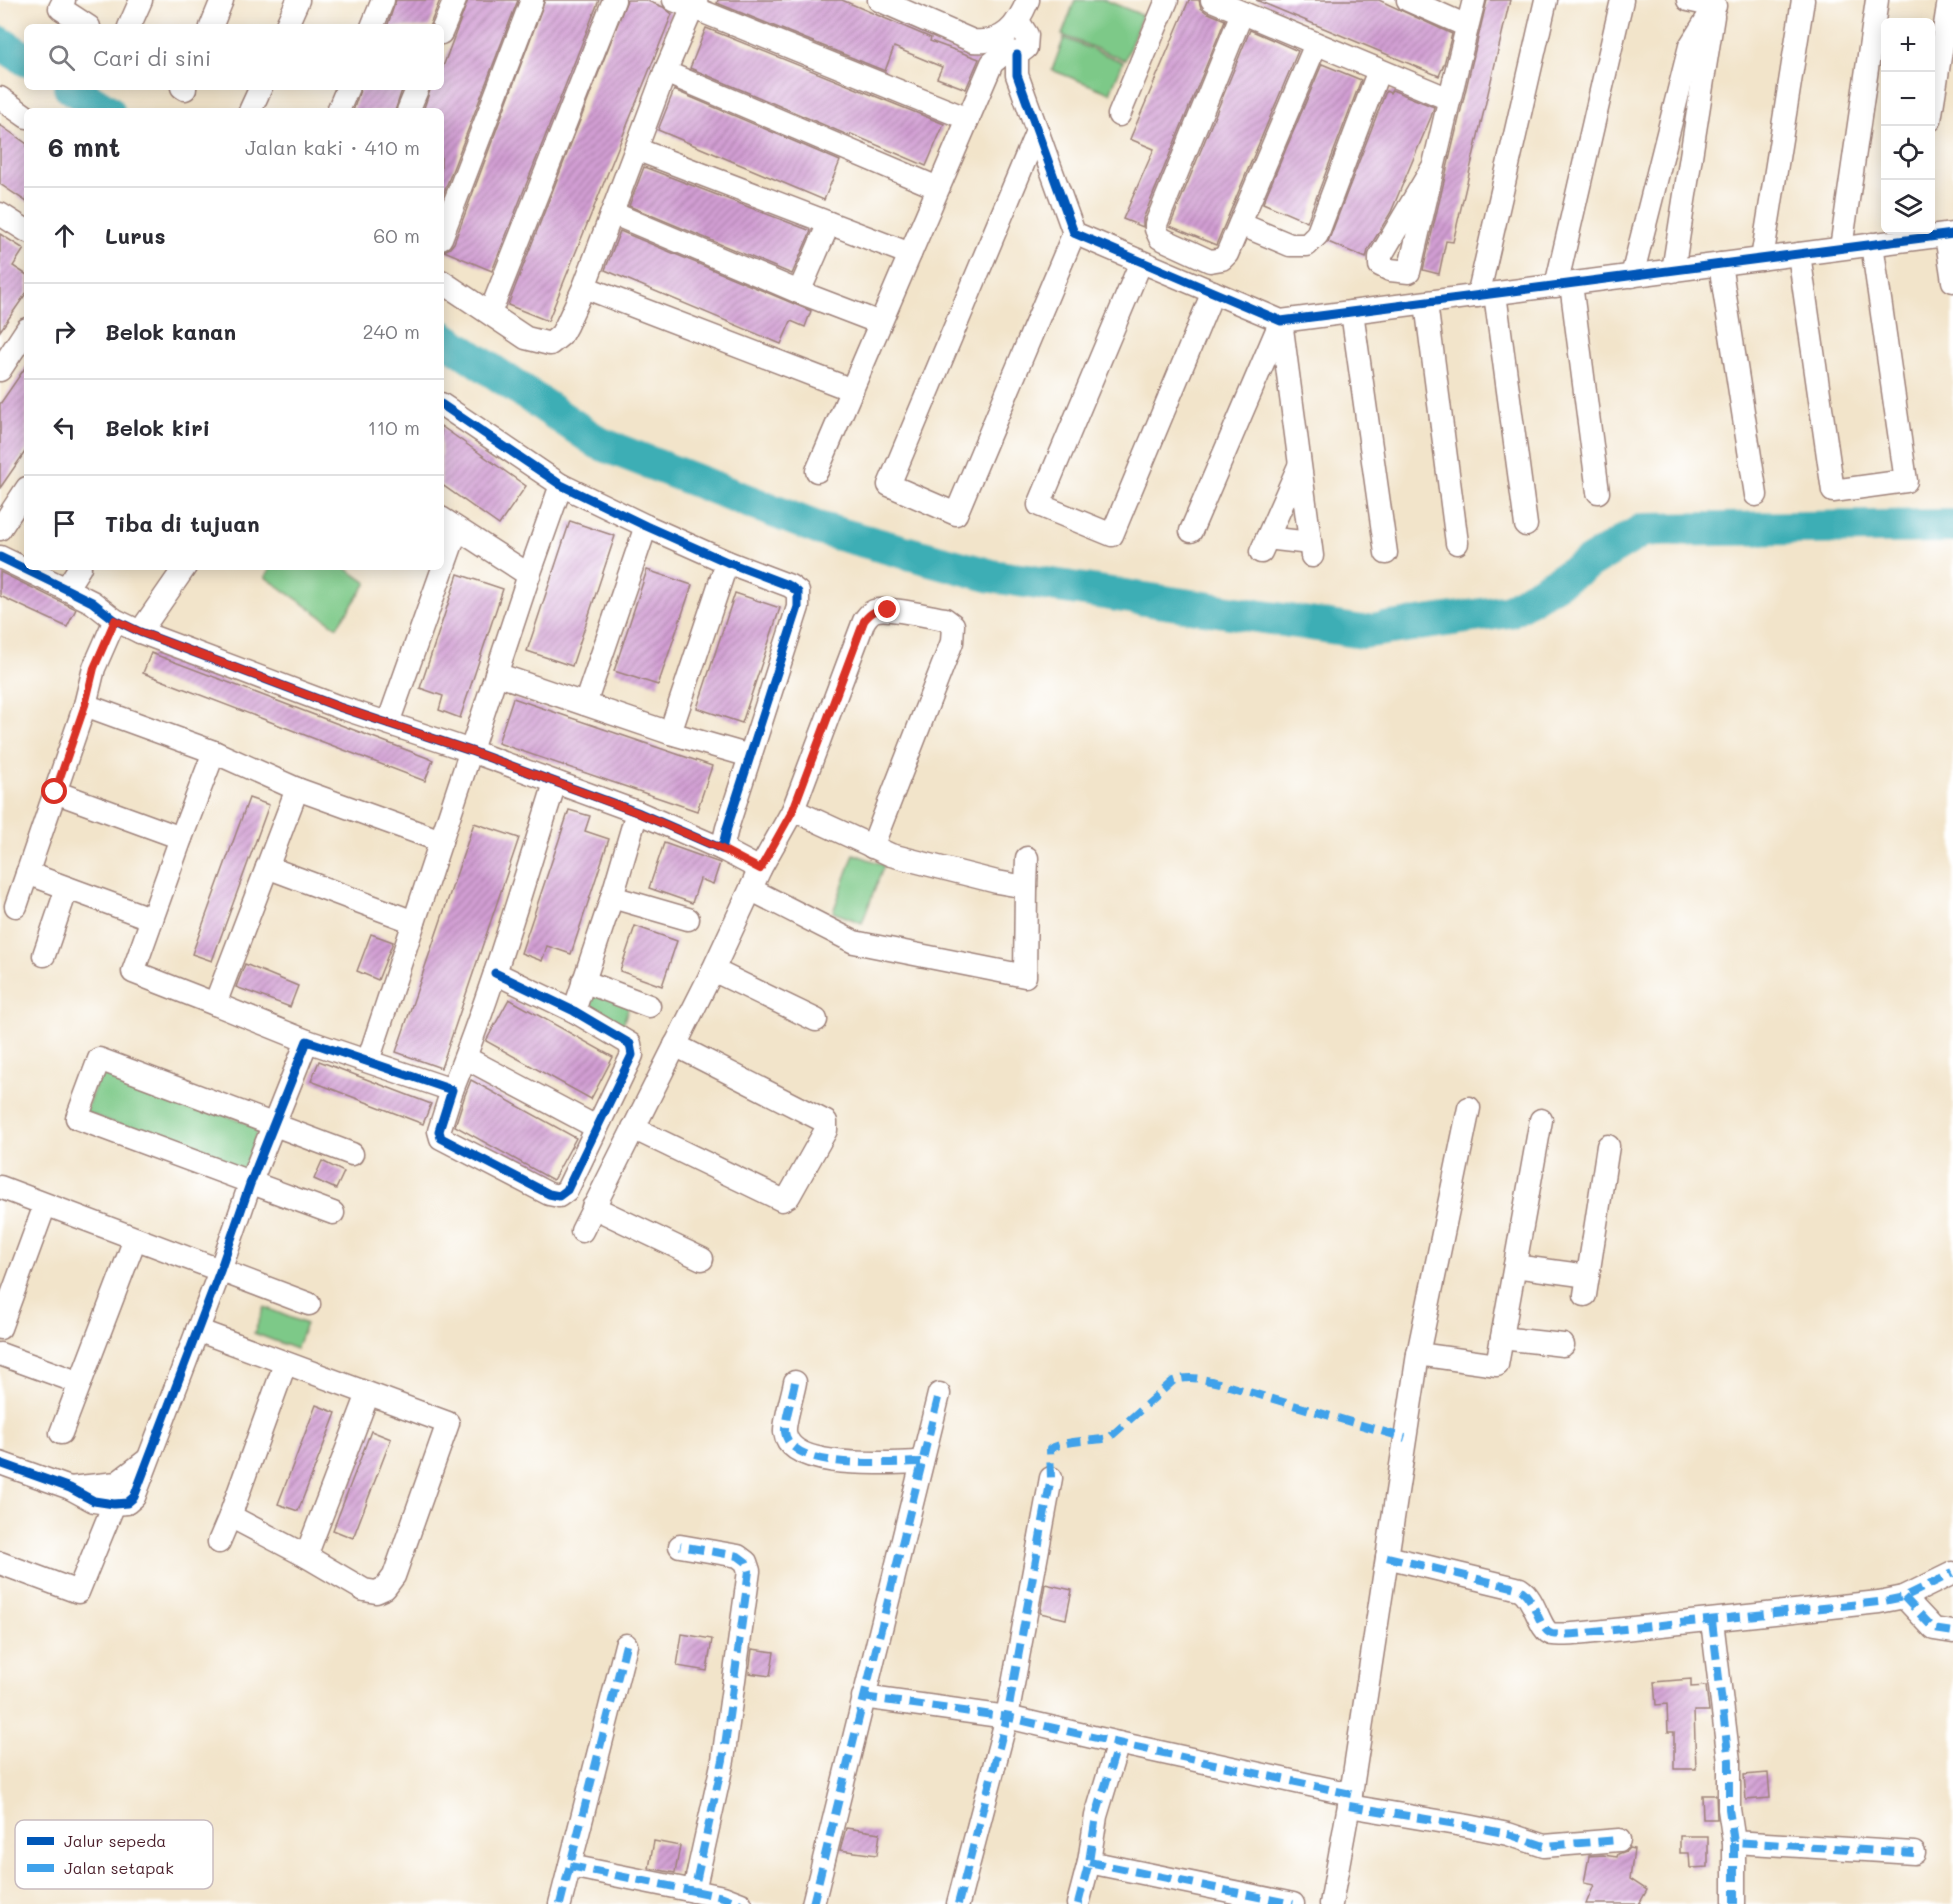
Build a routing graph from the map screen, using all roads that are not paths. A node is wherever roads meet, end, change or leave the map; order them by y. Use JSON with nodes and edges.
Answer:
{"nodes":[{"id":1,"x":141,"y":0,"type":"edge"},
{"id":2,"x":222,"y":0,"type":"edge"},
{"id":3,"x":298,"y":0,"type":"edge"},
{"id":4,"x":383,"y":0,"type":"edge"},
{"id":5,"x":455,"y":0,"type":"edge"},
{"id":6,"x":532,"y":0,"type":"edge"},
{"id":7,"x":614,"y":0,"type":"edge"},
{"id":8,"x":879,"y":0,"type":"edge"},
{"id":9,"x":1028,"y":0,"type":"edge"},
{"id":10,"x":1167,"y":0,"type":"edge"},
{"id":11,"x":1212,"y":0,"type":"edge"},
{"id":12,"x":1408,"y":0,"type":"edge"},
{"id":13,"x":1474,"y":0,"type":"edge"},
{"id":14,"x":1546,"y":0,"type":"edge"},
{"id":15,"x":1622,"y":0,"type":"edge"},
{"id":16,"x":1688,"y":0,"type":"edge"},
{"id":17,"x":1803,"y":0,"type":"edge"},
{"id":18,"x":1876,"y":0,"type":"edge"},
{"id":19,"x":1949,"y":0,"type":"edge"},
{"id":20,"x":57,"y":3,"type":"edge"},
{"id":21,"x":688,"y":3,"type":"edge"},
{"id":22,"x":1716,"y":3,"type":"edge"},
{"id":23,"x":1242,"y":13,"type":"junction"},
{"id":24,"x":85,"y":24,"type":"edge"},
{"id":25,"x":130,"y":24,"type":"edge"},
{"id":26,"x":212,"y":24,"type":"edge"},
{"id":27,"x":287,"y":24,"type":"edge"},
{"id":28,"x":373,"y":24,"type":"edge"},
{"id":29,"x":444,"y":26,"type":"edge"},
{"id":30,"x":1467,"y":26,"type":"junction"},
{"id":31,"x":1316,"y":44,"type":"junction"},
{"id":32,"x":1006,"y":48,"type":"junction"},
{"id":33,"x":1379,"y":70,"type":"junction"},
{"id":34,"x":665,"y":72,"type":"junction"},
{"id":35,"x":1935,"y":88,"type":"edge"},
{"id":36,"x":260,"y":90,"type":"edge"},
{"id":37,"x":347,"y":90,"type":"edge"},
{"id":38,"x":417,"y":90,"type":"edge"},
{"id":39,"x":0,"y":98,"type":"edge"},
{"id":40,"x":1449,"y":99,"type":"junction"},
{"id":41,"x":251,"y":108,"type":"edge"},
{"id":42,"x":339,"y":108,"type":"edge"},
{"id":43,"x":409,"y":108,"type":"edge"},
{"id":44,"x":24,"y":115,"type":"edge"},
{"id":45,"x":1119,"y":115,"type":"dead end"},
{"id":46,"x":968,"y":119,"type":"junction"},
{"id":47,"x":1037,"y":131,"type":"junction"},
{"id":48,"x":636,"y":149,"type":"junction"},
{"id":49,"x":1434,"y":165,"type":"dead end"},
{"id":50,"x":938,"y":188,"type":"junction"},
{"id":51,"x":612,"y":213,"type":"junction"},
{"id":52,"x":0,"y":214,"type":"edge"},
{"id":53,"x":829,"y":223,"type":"junction"},
{"id":54,"x":1240,"y":224,"type":"junction"},
{"id":55,"x":24,"y":229,"type":"edge"},
{"id":56,"x":444,"y":230,"type":"edge"},
{"id":57,"x":1074,"y":233,"type":"junction"},
{"id":58,"x":1913,"y":234,"type":"edge"},
{"id":59,"x":1950,"y":234,"type":"edge"},
{"id":60,"x":1872,"y":244,"type":"junction"},
{"id":61,"x":1841,"y":249,"type":"junction"},
{"id":62,"x":910,"y":254,"type":"junction"},
{"id":63,"x":1799,"y":254,"type":"junction"},
{"id":64,"x":1762,"y":259,"type":"junction"},
{"id":65,"x":1141,"y":262,"type":"junction"},
{"id":66,"x":1720,"y":264,"type":"junction"},
{"id":67,"x":1673,"y":271,"type":"junction"},
{"id":68,"x":1632,"y":276,"type":"junction"},
{"id":69,"x":1953,"y":281,"type":"edge"},
{"id":70,"x":444,"y":283,"type":"edge"},
{"id":71,"x":1564,"y":285,"type":"junction"},
{"id":72,"x":584,"y":287,"type":"junction"},
{"id":73,"x":799,"y":292,"type":"junction"},
{"id":74,"x":1213,"y":292,"type":"junction"},
{"id":75,"x":1486,"y":295,"type":"junction"},
{"id":76,"x":1426,"y":303,"type":"junction"},
{"id":77,"x":490,"y":312,"type":"junction"},
{"id":78,"x":1352,"y":312,"type":"junction"},
{"id":79,"x":1281,"y":321,"type":"junction"},
{"id":80,"x":880,"y":323,"type":"junction"},
{"id":81,"x":24,"y":334,"type":"edge"},
{"id":82,"x":0,"y":370,"type":"edge"},
{"id":83,"x":852,"y":390,"type":"junction"},
{"id":84,"x":444,"y":406,"type":"edge"},
{"id":85,"x":1300,"y":465,"type":"junction"},
{"id":86,"x":817,"y":471,"type":"dead end"},
{"id":87,"x":561,"y":485,"type":"junction"},
{"id":88,"x":1598,"y":492,"type":"dead end"},
{"id":89,"x":24,"y":493,"type":"edge"},
{"id":90,"x":1756,"y":495,"type":"dead end"},
{"id":91,"x":449,"y":524,"type":"edge"},
{"id":92,"x":1526,"y":525,"type":"dead end"},
{"id":93,"x":646,"y":526,"type":"junction"},
{"id":94,"x":0,"y":529,"type":"edge"},
{"id":95,"x":1191,"y":531,"type":"dead end"},
{"id":96,"x":444,"y":540,"type":"edge"},
{"id":97,"x":1457,"y":543,"type":"dead end"},
{"id":98,"x":1386,"y":553,"type":"dead end"},
{"id":99,"x":0,"y":557,"type":"edge"},
{"id":100,"x":727,"y":561,"type":"junction"},
{"id":101,"x":24,"y":569,"type":"edge"},
{"id":102,"x":27,"y":570,"type":"edge"},
{"id":103,"x":78,"y":570,"type":"edge"},
{"id":104,"x":183,"y":570,"type":"edge"},
{"id":105,"x":435,"y":570,"type":"edge"},
{"id":106,"x":529,"y":575,"type":"junction"},
{"id":107,"x":66,"y":589,"type":"junction"},
{"id":108,"x":115,"y":620,"type":"junction"},
{"id":109,"x":140,"y":632,"type":"junction"},
{"id":110,"x":496,"y":674,"type":"junction"},
{"id":111,"x":585,"y":704,"type":"junction"},
{"id":112,"x":85,"y":705,"type":"junction"},
{"id":113,"x":388,"y":723,"type":"junction"},
{"id":114,"x":670,"y":733,"type":"junction"},
{"id":115,"x":471,"y":751,"type":"junction"},
{"id":116,"x":214,"y":752,"type":"junction"},
{"id":117,"x":750,"y":756,"type":"junction"},
{"id":118,"x":555,"y":783,"type":"junction"},
{"id":119,"x":297,"y":789,"type":"junction"},
{"id":120,"x":55,"y":792,"type":"junction"},
{"id":121,"x":793,"y":810,"type":"junction"},
{"id":122,"x":636,"y":812,"type":"junction"},
{"id":123,"x":181,"y":838,"type":"junction"},
{"id":124,"x":441,"y":841,"type":"junction"},
{"id":125,"x":872,"y":847,"type":"junction"},
{"id":126,"x":722,"y":849,"type":"junction"},
{"id":127,"x":1027,"y":858,"type":"dead end"},
{"id":128,"x":267,"y":867,"type":"junction"},
{"id":129,"x":27,"y":873,"type":"junction"},
{"id":130,"x":756,"y":880,"type":"junction"},
{"id":131,"x":1026,"y":887,"type":"junction"},
{"id":132,"x":67,"y":888,"type":"junction"},
{"id":133,"x":612,"y":897,"type":"junction"},
{"id":134,"x":16,"y":906,"type":"dead end"},
{"id":135,"x":152,"y":919,"type":"junction"},
{"id":136,"x":688,"y":919,"type":"dead end"},
{"id":137,"x":414,"y":922,"type":"junction"},
{"id":138,"x":44,"y":955,"type":"dead end"},
{"id":139,"x":713,"y":970,"type":"junction"},
{"id":140,"x":495,"y":973,"type":"junction"},
{"id":141,"x":584,"y":981,"type":"junction"},
{"id":142,"x":215,"y":1004,"type":"junction"},
{"id":143,"x":649,"y":1006,"type":"dead end"},
{"id":144,"x":574,"y":1011,"type":"junction"},
{"id":145,"x":816,"y":1020,"type":"dead end"},
{"id":146,"x":307,"y":1041,"type":"junction"},
{"id":147,"x":675,"y":1045,"type":"junction"},
{"id":148,"x":466,"y":1058,"type":"junction"},
{"id":149,"x":368,"y":1061,"type":"junction"},
{"id":150,"x":452,"y":1090,"type":"junction"},
{"id":151,"x":1469,"y":1108,"type":"dead end"},
{"id":152,"x":1540,"y":1120,"type":"dead end"},
{"id":153,"x":275,"y":1125,"type":"junction"},
{"id":154,"x":597,"y":1127,"type":"junction"},
{"id":155,"x":633,"y":1128,"type":"junction"},
{"id":156,"x":1608,"y":1146,"type":"dead end"},
{"id":157,"x":352,"y":1154,"type":"dead end"},
{"id":158,"x":250,"y":1184,"type":"junction"},
{"id":159,"x":0,"y":1187,"type":"edge"},
{"id":160,"x":45,"y":1205,"type":"junction"},
{"id":161,"x":593,"y":1207,"type":"junction"},
{"id":162,"x":333,"y":1213,"type":"dead end"},
{"id":163,"x":582,"y":1231,"type":"dead end"},
{"id":164,"x":135,"y":1239,"type":"junction"},
{"id":165,"x":702,"y":1259,"type":"dead end"},
{"id":166,"x":1515,"y":1266,"type":"junction"},
{"id":167,"x":220,"y":1271,"type":"junction"},
{"id":168,"x":309,"y":1304,"type":"dead end"},
{"id":169,"x":0,"y":1328,"type":"edge"},
{"id":170,"x":197,"y":1330,"type":"junction"},
{"id":171,"x":1502,"y":1338,"type":"junction"},
{"id":172,"x":1563,"y":1345,"type":"dead end"},
{"id":173,"x":0,"y":1354,"type":"edge"},
{"id":174,"x":1418,"y":1354,"type":"junction"},
{"id":175,"x":285,"y":1364,"type":"junction"},
{"id":176,"x":795,"y":1382,"type":"dead end"},
{"id":177,"x":80,"y":1383,"type":"junction"},
{"id":178,"x":368,"y":1394,"type":"junction"},
{"id":179,"x":939,"y":1394,"type":"dead end"},
{"id":180,"x":61,"y":1433,"type":"dead end"},
{"id":181,"x":148,"y":1460,"type":"junction"},
{"id":182,"x":922,"y":1462,"type":"junction"},
{"id":183,"x":0,"y":1463,"type":"edge"},
{"id":184,"x":1051,"y":1478,"type":"dead end"},
{"id":185,"x":70,"y":1488,"type":"junction"},
{"id":186,"x":114,"y":1504,"type":"junction"},
{"id":187,"x":230,"y":1516,"type":"junction"},
{"id":188,"x":219,"y":1542,"type":"dead end"},
{"id":189,"x":680,"y":1546,"type":"dead end"},
{"id":190,"x":306,"y":1556,"type":"junction"},
{"id":191,"x":1388,"y":1557,"type":"junction"},
{"id":192,"x":0,"y":1563,"type":"edge"},
{"id":193,"x":1953,"y":1573,"type":"edge"},
{"id":194,"x":1904,"y":1597,"type":"junction"},
{"id":195,"x":1712,"y":1621,"type":"junction"},
{"id":196,"x":1953,"y":1632,"type":"edge"},
{"id":197,"x":626,"y":1645,"type":"dead end"},
{"id":198,"x":863,"y":1697,"type":"junction"},
{"id":199,"x":1007,"y":1717,"type":"junction"},
{"id":200,"x":1118,"y":1743,"type":"junction"},
{"id":201,"x":1350,"y":1800,"type":"junction"},
{"id":202,"x":1619,"y":1840,"type":"dead end"},
{"id":203,"x":1734,"y":1842,"type":"junction"},
{"id":204,"x":1914,"y":1853,"type":"dead end"},
{"id":205,"x":1089,"y":1862,"type":"junction"},
{"id":206,"x":570,"y":1866,"type":"junction"},
{"id":207,"x":694,"y":1891,"type":"junction"},
{"id":208,"x":816,"y":1903,"type":"edge"},
{"id":209,"x":560,"y":1904,"type":"edge"},
{"id":210,"x":741,"y":1904,"type":"edge"},
{"id":211,"x":958,"y":1904,"type":"edge"},
{"id":212,"x":1078,"y":1904,"type":"edge"},
{"id":213,"x":1293,"y":1904,"type":"edge"},
{"id":214,"x":1331,"y":1904,"type":"edge"},
{"id":215,"x":1734,"y":1904,"type":"edge"}],
"edges":[{"from":1,"to":25,"type":"street"},
{"from":2,"to":26,"type":"street"},
{"from":3,"to":27,"type":"street"},
{"from":4,"to":28,"type":"street"},
{"from":5,"to":29,"type":"street"},
{"from":6,"to":56,"type":"street"},
{"from":7,"to":77,"type":"street"},
{"from":8,"to":32,"type":"street"},
{"from":9,"to":32,"type":"street"},
{"from":10,"to":45,"type":"street"},
{"from":11,"to":23,"type":"street"},
{"from":12,"to":30,"type":"street"},
{"from":13,"to":30,"type":"street"},
{"from":14,"to":75,"type":"street"},
{"from":15,"to":71,"type":"street"},
{"from":16,"to":22,"type":"street"},
{"from":17,"to":64,"type":"street"},
{"from":18,"to":61,"type":"street"},
{"from":19,"to":35,"type":"street"},
{"from":20,"to":24,"type":"street"},
{"from":21,"to":34,"type":"street"},
{"from":21,"to":46,"type":"street"},
{"from":22,"to":67,"type":"street"},
{"from":22,"to":68,"type":"street"},
{"from":23,"to":31,"type":"street"},
{"from":23,"to":54,"type":"street"},
{"from":30,"to":40,"type":"street"},
{"from":31,"to":33,"type":"street"},
{"from":31,"to":54,"type":"street"},
{"from":32,"to":46,"type":"street"},
{"from":32,"to":47,"type":"street"},
{"from":33,"to":40,"type":"street"},
{"from":33,"to":54,"type":"street"},
{"from":34,"to":48,"type":"street"},
{"from":34,"to":50,"type":"street"},
{"from":36,"to":41,"type":"street"},
{"from":37,"to":42,"type":"street"},
{"from":38,"to":43,"type":"street"},
{"from":39,"to":44,"type":"street"},
{"from":40,"to":49,"type":"street"},
{"from":46,"to":50,"type":"street"},
{"from":47,"to":57,"type":"street"},
{"from":47,"to":57,"type":"street"},
{"from":48,"to":51,"type":"street"},
{"from":48,"to":53,"type":"street"},
{"from":50,"to":62,"type":"street"},
{"from":51,"to":72,"type":"street"},
{"from":51,"to":73,"type":"street"},
{"from":52,"to":55,"type":"street"},
{"from":53,"to":62,"type":"street"},
{"from":53,"to":73,"type":"street"},
{"from":57,"to":65,"type":"street"},
{"from":58,"to":60,"type":"street"},
{"from":59,"to":69,"type":"street"},
{"from":60,"to":61,"type":"street"},
{"from":60,"to":63,"type":"street"},
{"from":61,"to":63,"type":"street"},
{"from":62,"to":80,"type":"street"},
{"from":63,"to":64,"type":"street"},
{"from":64,"to":66,"type":"street"},
{"from":65,"to":74,"type":"street"},
{"from":65,"to":74,"type":"street"},
{"from":66,"to":67,"type":"street"},
{"from":66,"to":90,"type":"street"},
{"from":67,"to":68,"type":"street"},
{"from":68,"to":71,"type":"street"},
{"from":70,"to":77,"type":"street"},
{"from":71,"to":75,"type":"street"},
{"from":71,"to":88,"type":"street"},
{"from":72,"to":77,"type":"street"},
{"from":72,"to":83,"type":"street"},
{"from":73,"to":80,"type":"street"},
{"from":74,"to":79,"type":"street"},
{"from":75,"to":76,"type":"street"},
{"from":75,"to":92,"type":"street"},
{"from":76,"to":78,"type":"street"},
{"from":76,"to":97,"type":"street"},
{"from":78,"to":79,"type":"street"},
{"from":78,"to":98,"type":"street"},
{"from":79,"to":85,"type":"street"},
{"from":79,"to":95,"type":"street"},
{"from":80,"to":83,"type":"street"},
{"from":81,"to":82,"type":"street"},
{"from":83,"to":86,"type":"street"},
{"from":84,"to":87,"type":"street"},
{"from":85,"to":85,"type":"street"},
{"from":87,"to":93,"type":"street"},
{"from":87,"to":106,"type":"street"},
{"from":89,"to":94,"type":"street"},
{"from":91,"to":96,"type":"street"},
{"from":91,"to":106,"type":"street"},
{"from":93,"to":100,"type":"street"},
{"from":93,"to":111,"type":"street"},
{"from":99,"to":101,"type":"street"},
{"from":100,"to":114,"type":"street"},
{"from":100,"to":117,"type":"street"},
{"from":102,"to":107,"type":"street"},
{"from":103,"to":107,"type":"street"},
{"from":104,"to":109,"type":"street"},
{"from":105,"to":113,"type":"street"},
{"from":106,"to":110,"type":"street"},
{"from":107,"to":108,"type":"street"},
{"from":108,"to":109,"type":"street"},
{"from":108,"to":112,"type":"street"},
{"from":109,"to":113,"type":"street"},
{"from":110,"to":111,"type":"street"},
{"from":110,"to":115,"type":"street"},
{"from":111,"to":114,"type":"street"},
{"from":112,"to":116,"type":"street"},
{"from":112,"to":120,"type":"street"},
{"from":113,"to":115,"type":"street"},
{"from":114,"to":117,"type":"street"},
{"from":115,"to":118,"type":"street"},
{"from":115,"to":124,"type":"street"},
{"from":116,"to":119,"type":"street"},
{"from":116,"to":123,"type":"street"},
{"from":117,"to":126,"type":"street"},
{"from":118,"to":122,"type":"street"},
{"from":118,"to":140,"type":"street"},
{"from":119,"to":124,"type":"street"},
{"from":119,"to":128,"type":"street"},
{"from":120,"to":123,"type":"street"},
{"from":120,"to":129,"type":"street"},
{"from":121,"to":125,"type":"street"},
{"from":121,"to":125,"type":"street"},
{"from":121,"to":130,"type":"street"},
{"from":122,"to":126,"type":"street"},
{"from":122,"to":133,"type":"street"},
{"from":123,"to":135,"type":"street"},
{"from":124,"to":137,"type":"street"},
{"from":125,"to":131,"type":"street"},
{"from":126,"to":130,"type":"street"},
{"from":127,"to":131,"type":"street"},
{"from":128,"to":137,"type":"street"},
{"from":128,"to":142,"type":"street"},
{"from":129,"to":132,"type":"street"},
{"from":129,"to":134,"type":"street"},
{"from":130,"to":131,"type":"street"},
{"from":130,"to":139,"type":"street"},
{"from":132,"to":135,"type":"street"},
{"from":132,"to":138,"type":"street"},
{"from":133,"to":136,"type":"street"},
{"from":133,"to":141,"type":"street"},
{"from":135,"to":142,"type":"street"},
{"from":137,"to":149,"type":"street"},
{"from":139,"to":145,"type":"street"},
{"from":139,"to":147,"type":"street"},
{"from":140,"to":144,"type":"street"},
{"from":140,"to":148,"type":"street"},
{"from":141,"to":143,"type":"street"},
{"from":141,"to":144,"type":"street"},
{"from":142,"to":146,"type":"street"},
{"from":144,"to":154,"type":"street"},
{"from":146,"to":149,"type":"street"},
{"from":146,"to":153,"type":"street"},
{"from":147,"to":155,"type":"street"},
{"from":147,"to":155,"type":"street"},
{"from":148,"to":150,"type":"street"},
{"from":148,"to":154,"type":"street"},
{"from":149,"to":150,"type":"street"},
{"from":150,"to":154,"type":"street"},
{"from":151,"to":174,"type":"street"},
{"from":152,"to":166,"type":"street"},
{"from":153,"to":157,"type":"street"},
{"from":153,"to":158,"type":"street"},
{"from":153,"to":158,"type":"street"},
{"from":155,"to":161,"type":"street"},
{"from":156,"to":166,"type":"street"},
{"from":158,"to":162,"type":"street"},
{"from":158,"to":167,"type":"street"},
{"from":159,"to":160,"type":"street"},
{"from":160,"to":164,"type":"street"},
{"from":160,"to":169,"type":"street"},
{"from":161,"to":163,"type":"street"},
{"from":161,"to":165,"type":"street"},
{"from":164,"to":167,"type":"street"},
{"from":164,"to":177,"type":"street"},
{"from":166,"to":171,"type":"street"},
{"from":167,"to":168,"type":"street"},
{"from":167,"to":170,"type":"street"},
{"from":170,"to":175,"type":"street"},
{"from":170,"to":181,"type":"street"},
{"from":171,"to":172,"type":"street"},
{"from":171,"to":174,"type":"street"},
{"from":173,"to":177,"type":"street"},
{"from":174,"to":191,"type":"street"},
{"from":175,"to":178,"type":"street"},
{"from":175,"to":187,"type":"street"},
{"from":176,"to":182,"type":"street"},
{"from":177,"to":180,"type":"street"},
{"from":178,"to":190,"type":"street"},
{"from":178,"to":190,"type":"street"},
{"from":179,"to":182,"type":"street"},
{"from":181,"to":185,"type":"street"},
{"from":181,"to":186,"type":"street"},
{"from":182,"to":198,"type":"street"},
{"from":183,"to":185,"type":"street"},
{"from":184,"to":199,"type":"street"},
{"from":185,"to":186,"type":"street"},
{"from":186,"to":192,"type":"street"},
{"from":187,"to":188,"type":"street"},
{"from":187,"to":190,"type":"street"},
{"from":189,"to":207,"type":"street"},
{"from":191,"to":195,"type":"street"},
{"from":191,"to":201,"type":"street"},
{"from":193,"to":194,"type":"street"},
{"from":194,"to":195,"type":"street"},
{"from":194,"to":196,"type":"street"},
{"from":195,"to":203,"type":"street"},
{"from":197,"to":206,"type":"street"},
{"from":198,"to":199,"type":"street"},
{"from":198,"to":208,"type":"street"},
{"from":199,"to":200,"type":"street"},
{"from":199,"to":211,"type":"street"},
{"from":200,"to":201,"type":"street"},
{"from":200,"to":205,"type":"street"},
{"from":201,"to":202,"type":"street"},
{"from":201,"to":214,"type":"street"},
{"from":203,"to":204,"type":"street"},
{"from":203,"to":215,"type":"street"},
{"from":205,"to":212,"type":"street"},
{"from":205,"to":213,"type":"street"},
{"from":206,"to":207,"type":"street"},
{"from":206,"to":209,"type":"street"},
{"from":207,"to":210,"type":"street"}]}
